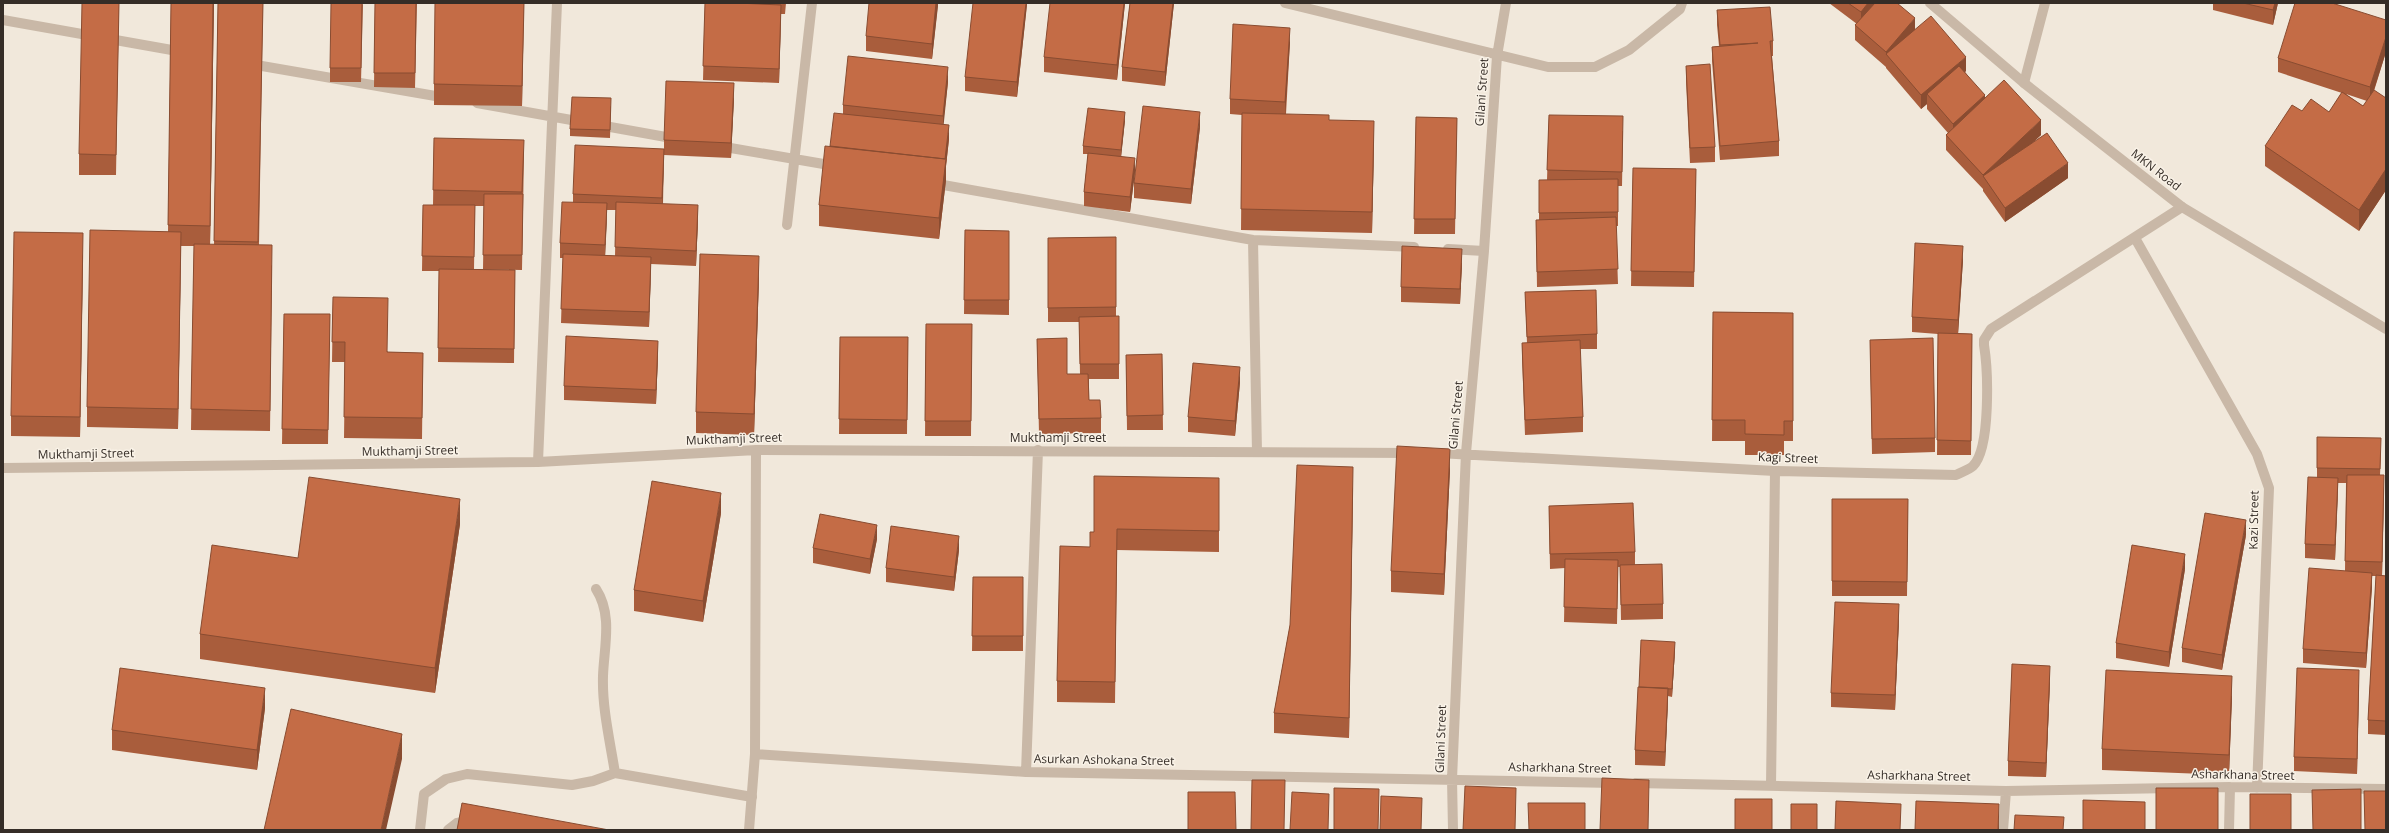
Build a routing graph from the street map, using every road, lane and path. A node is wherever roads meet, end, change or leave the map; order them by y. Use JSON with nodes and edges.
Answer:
{"nodes":[{"id":1,"x":557,"y":3,"type":"edge"},
{"id":2,"x":812,"y":3,"type":"edge"},
{"id":3,"x":1285,"y":3,"type":"edge"},
{"id":4,"x":1506,"y":3,"type":"edge"},
{"id":5,"x":1682,"y":3,"type":"edge"},
{"id":6,"x":1930,"y":3,"type":"edge"},
{"id":7,"x":2045,"y":3,"type":"edge"},
{"id":8,"x":3,"y":20,"type":"edge"},
{"id":9,"x":192,"y":53,"type":"edge"},
{"id":10,"x":1497,"y":56,"type":"junction"},
{"id":11,"x":239,"y":62,"type":"edge"},
{"id":12,"x":2024,"y":82,"type":"junction"},
{"id":13,"x":687,"y":140,"type":"edge"},
{"id":14,"x":710,"y":144,"type":"edge"},
{"id":15,"x":844,"y":168,"type":"edge"},
{"id":16,"x":922,"y":182,"type":"edge"},
{"id":17,"x":2182,"y":207,"type":"junction"},
{"id":18,"x":787,"y":225,"type":"dead end"},
{"id":19,"x":2135,"y":238,"type":"junction"},
{"id":20,"x":1253,"y":240,"type":"junction"},
{"id":21,"x":1423,"y":248,"type":"edge"},
{"id":22,"x":1438,"y":248,"type":"edge"},
{"id":23,"x":1484,"y":250,"type":"junction"},
{"id":24,"x":2386,"y":329,"type":"edge"},
{"id":25,"x":756,"y":450,"type":"junction"},
{"id":26,"x":1038,"y":450,"type":"junction"},
{"id":27,"x":1257,"y":452,"type":"junction"},
{"id":28,"x":1466,"y":453,"type":"junction"},
{"id":29,"x":538,"y":462,"type":"junction"},
{"id":30,"x":3,"y":468,"type":"edge"},
{"id":31,"x":1775,"y":471,"type":"junction"},
{"id":32,"x":596,"y":589,"type":"dead end"},
{"id":33,"x":755,"y":754,"type":"junction"},
{"id":34,"x":1026,"y":772,"type":"junction"},
{"id":35,"x":615,"y":773,"type":"junction"},
{"id":36,"x":1452,"y":779,"type":"junction"},
{"id":37,"x":1771,"y":786,"type":"junction"},
{"id":38,"x":2230,"y":787,"type":"junction"},
{"id":39,"x":2257,"y":788,"type":"junction"},
{"id":40,"x":2386,"y":789,"type":"edge"},
{"id":41,"x":2006,"y":791,"type":"junction"},
{"id":42,"x":752,"y":797,"type":"junction"},
{"id":43,"x":482,"y":821,"type":"edge"},
{"id":44,"x":420,"y":830,"type":"edge"},
{"id":45,"x":448,"y":830,"type":"edge"},
{"id":46,"x":749,"y":830,"type":"edge"},
{"id":47,"x":1453,"y":830,"type":"edge"},
{"id":48,"x":2003,"y":830,"type":"edge"},
{"id":49,"x":2229,"y":830,"type":"edge"}],
"edges":[{"from":1,"to":29,"type":"street"},
{"from":2,"to":18,"type":"street"},
{"from":3,"to":10,"type":"street"},
{"from":4,"to":10,"type":"street","name":"Gilani Street"},
{"from":5,"to":10,"type":"street"},
{"from":6,"to":12,"type":"street","name":"MKN Road"},
{"from":7,"to":12,"type":"street"},
{"from":8,"to":9,"type":"street"},
{"from":10,"to":23,"type":"street","name":"Gilani Street"},
{"from":11,"to":13,"type":"street"},
{"from":12,"to":17,"type":"street","name":"MKN Road"},
{"from":14,"to":15,"type":"street"},
{"from":16,"to":20,"type":"street"},
{"from":17,"to":19,"type":"street"},
{"from":17,"to":24,"type":"street","name":"MKN Road"},
{"from":19,"to":31,"type":"street","name":"Kagi Street"},
{"from":19,"to":39,"type":"street","name":"Kazi Street"},
{"from":20,"to":21,"type":"street"},
{"from":20,"to":27,"type":"street"},
{"from":22,"to":23,"type":"street"},
{"from":23,"to":28,"type":"street","name":"Gilani Street"},
{"from":25,"to":26,"type":"street","name":"Mukthamji Street"},
{"from":25,"to":29,"type":"street","name":"Mukthamji Street"},
{"from":25,"to":33,"type":"street"},
{"from":26,"to":27,"type":"street","name":"Mukthamji Street"},
{"from":26,"to":34,"type":"street"},
{"from":27,"to":28,"type":"street","name":"Mukthamji Street"},
{"from":28,"to":31,"type":"street","name":"Kagi Street"},
{"from":28,"to":36,"type":"street","name":"Gilani Street"},
{"from":29,"to":30,"type":"street","name":"Mukthamji Street"},
{"from":31,"to":37,"type":"street"},
{"from":32,"to":35,"type":"street"},
{"from":33,"to":34,"type":"street","name":"Asurkan Ashokana Street"},
{"from":33,"to":42,"type":"street"},
{"from":34,"to":36,"type":"street","name":"Asurkan Ashokana Street"},
{"from":35,"to":42,"type":"street"},
{"from":35,"to":44,"type":"street"},
{"from":36,"to":37,"type":"street","name":"Asharkhana Street"},
{"from":36,"to":47,"type":"street","name":"Gilani Street"},
{"from":37,"to":41,"type":"street","name":"Asharkhana Street"},
{"from":38,"to":39,"type":"street","name":"Asharkhana Street"},
{"from":38,"to":41,"type":"street","name":"Asharkhana Street"},
{"from":38,"to":49,"type":"street"},
{"from":39,"to":40,"type":"street","name":"Asharkhana Street"},
{"from":41,"to":48,"type":"street"},
{"from":42,"to":46,"type":"street"},
{"from":43,"to":45,"type":"street"}]}
